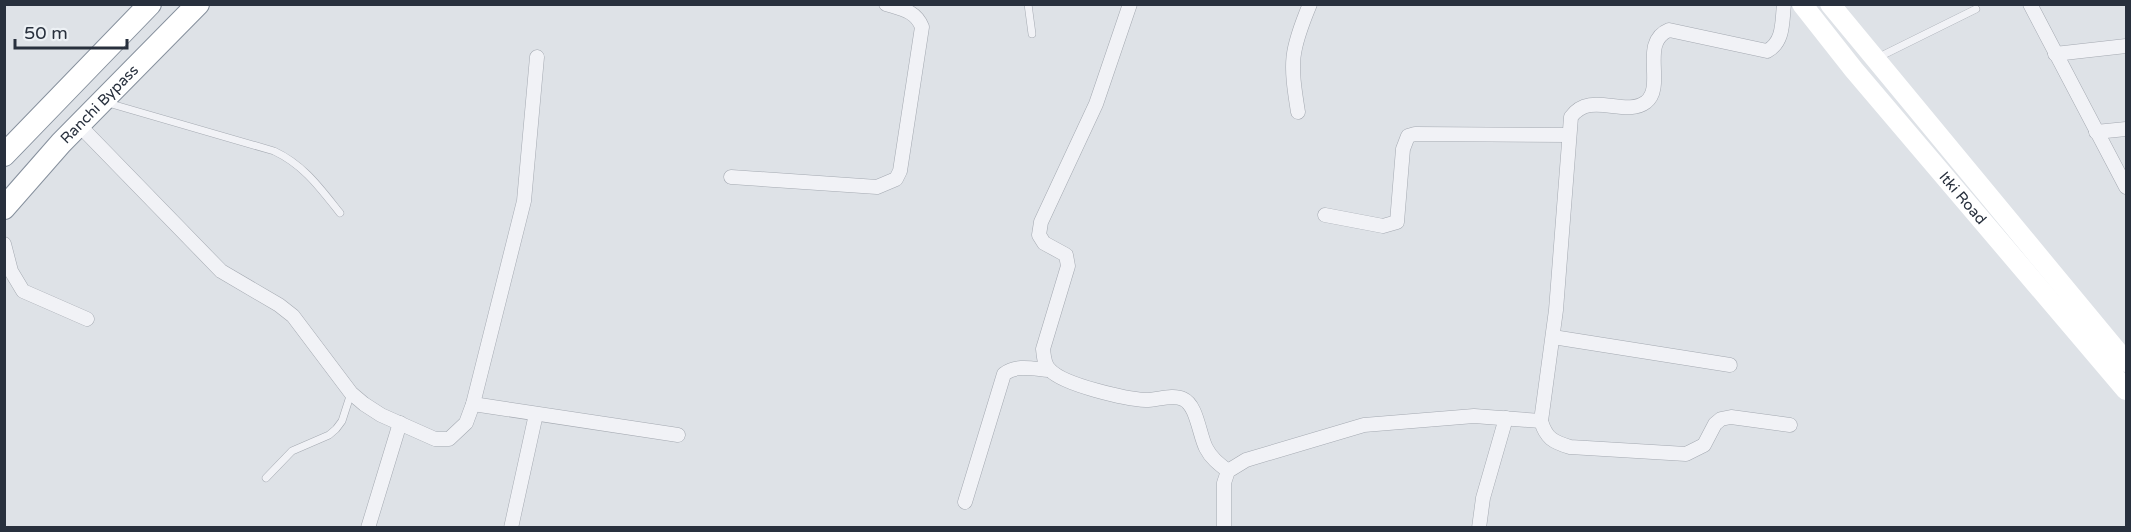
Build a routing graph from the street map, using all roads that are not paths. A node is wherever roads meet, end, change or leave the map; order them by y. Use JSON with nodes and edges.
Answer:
{"nodes":[{"id":1,"x":150,"y":4,"type":"edge"},
{"id":2,"x":198,"y":4,"type":"edge"},
{"id":3,"x":886,"y":4,"type":"edge"},
{"id":4,"x":1028,"y":4,"type":"edge"},
{"id":5,"x":1131,"y":4,"type":"edge"},
{"id":6,"x":1310,"y":4,"type":"edge"},
{"id":7,"x":1784,"y":4,"type":"edge"},
{"id":8,"x":1802,"y":4,"type":"edge"},
{"id":9,"x":1830,"y":4,"type":"edge"},
{"id":10,"x":2030,"y":4,"type":"edge"},
{"id":11,"x":1976,"y":9,"type":"dead end"},
{"id":12,"x":1032,"y":34,"type":"dead end"},
{"id":13,"x":2127,"y":46,"type":"edge"},
{"id":14,"x":2055,"y":54,"type":"junction"},
{"id":15,"x":537,"y":57,"type":"dead end"},
{"id":16,"x":1875,"y":60,"type":"junction"},
{"id":17,"x":103,"y":101,"type":"junction"},
{"id":18,"x":1298,"y":112,"type":"dead end"},
{"id":19,"x":79,"y":125,"type":"junction"},
{"id":20,"x":2127,"y":129,"type":"edge"},
{"id":21,"x":2096,"y":132,"type":"junction"},
{"id":22,"x":1569,"y":135,"type":"junction"},
{"id":23,"x":4,"y":155,"type":"edge"},
{"id":24,"x":731,"y":177,"type":"dead end"},
{"id":25,"x":2127,"y":187,"type":"edge"},
{"id":26,"x":4,"y":208,"type":"edge"},
{"id":27,"x":340,"y":213,"type":"dead end"},
{"id":28,"x":1325,"y":215,"type":"dead end"},
{"id":29,"x":4,"y":244,"type":"edge"},
{"id":30,"x":87,"y":319,"type":"dead end"},
{"id":31,"x":1553,"y":337,"type":"junction"},
{"id":32,"x":2127,"y":362,"type":"edge"},
{"id":33,"x":1730,"y":365,"type":"dead end"},
{"id":34,"x":1049,"y":370,"type":"junction"},
{"id":35,"x":2127,"y":390,"type":"edge"},
{"id":36,"x":351,"y":393,"type":"junction"},
{"id":37,"x":473,"y":404,"type":"junction"},
{"id":38,"x":536,"y":414,"type":"junction"},
{"id":39,"x":1506,"y":418,"type":"junction"},
{"id":40,"x":1541,"y":421,"type":"junction"},
{"id":41,"x":400,"y":423,"type":"junction"},
{"id":42,"x":1790,"y":425,"type":"dead end"},
{"id":43,"x":678,"y":435,"type":"dead end"},
{"id":44,"x":1228,"y":471,"type":"junction"},
{"id":45,"x":266,"y":478,"type":"dead end"},
{"id":46,"x":965,"y":502,"type":"dead end"},
{"id":47,"x":368,"y":528,"type":"edge"},
{"id":48,"x":511,"y":528,"type":"edge"},
{"id":49,"x":1224,"y":528,"type":"edge"},
{"id":50,"x":1479,"y":528,"type":"edge"}],
"edges":[{"from":1,"to":23,"type":"highway"},
{"from":2,"to":17,"type":"highway","name":"Ranchi Bypass"},
{"from":3,"to":24,"type":"street"},
{"from":4,"to":12,"type":"lane"},
{"from":5,"to":34,"type":"street"},
{"from":6,"to":18,"type":"street"},
{"from":7,"to":22,"type":"street"},
{"from":8,"to":35,"type":"main road","name":"Itki Road"},
{"from":9,"to":16,"type":"main road"},
{"from":10,"to":14,"type":"street"},
{"from":11,"to":16,"type":"lane"},
{"from":13,"to":14,"type":"street"},
{"from":14,"to":21,"type":"street"},
{"from":15,"to":37,"type":"street"},
{"from":16,"to":32,"type":"main road"},
{"from":17,"to":19,"type":"highway","name":"Ranchi Bypass"},
{"from":17,"to":27,"type":"lane"},
{"from":19,"to":26,"type":"highway","name":"Ranchi Bypass"},
{"from":19,"to":36,"type":"street"},
{"from":20,"to":21,"type":"street"},
{"from":21,"to":25,"type":"street"},
{"from":22,"to":28,"type":"street"},
{"from":22,"to":31,"type":"street"},
{"from":29,"to":30,"type":"street"},
{"from":31,"to":33,"type":"street"},
{"from":31,"to":40,"type":"street"},
{"from":34,"to":44,"type":"street"},
{"from":34,"to":46,"type":"street"},
{"from":36,"to":41,"type":"street"},
{"from":36,"to":45,"type":"lane"},
{"from":37,"to":38,"type":"street"},
{"from":37,"to":41,"type":"street"},
{"from":38,"to":43,"type":"street"},
{"from":38,"to":48,"type":"street"},
{"from":39,"to":40,"type":"street"},
{"from":39,"to":44,"type":"street"},
{"from":39,"to":50,"type":"street"},
{"from":40,"to":42,"type":"street"},
{"from":41,"to":47,"type":"street"},
{"from":44,"to":49,"type":"street"}]}
